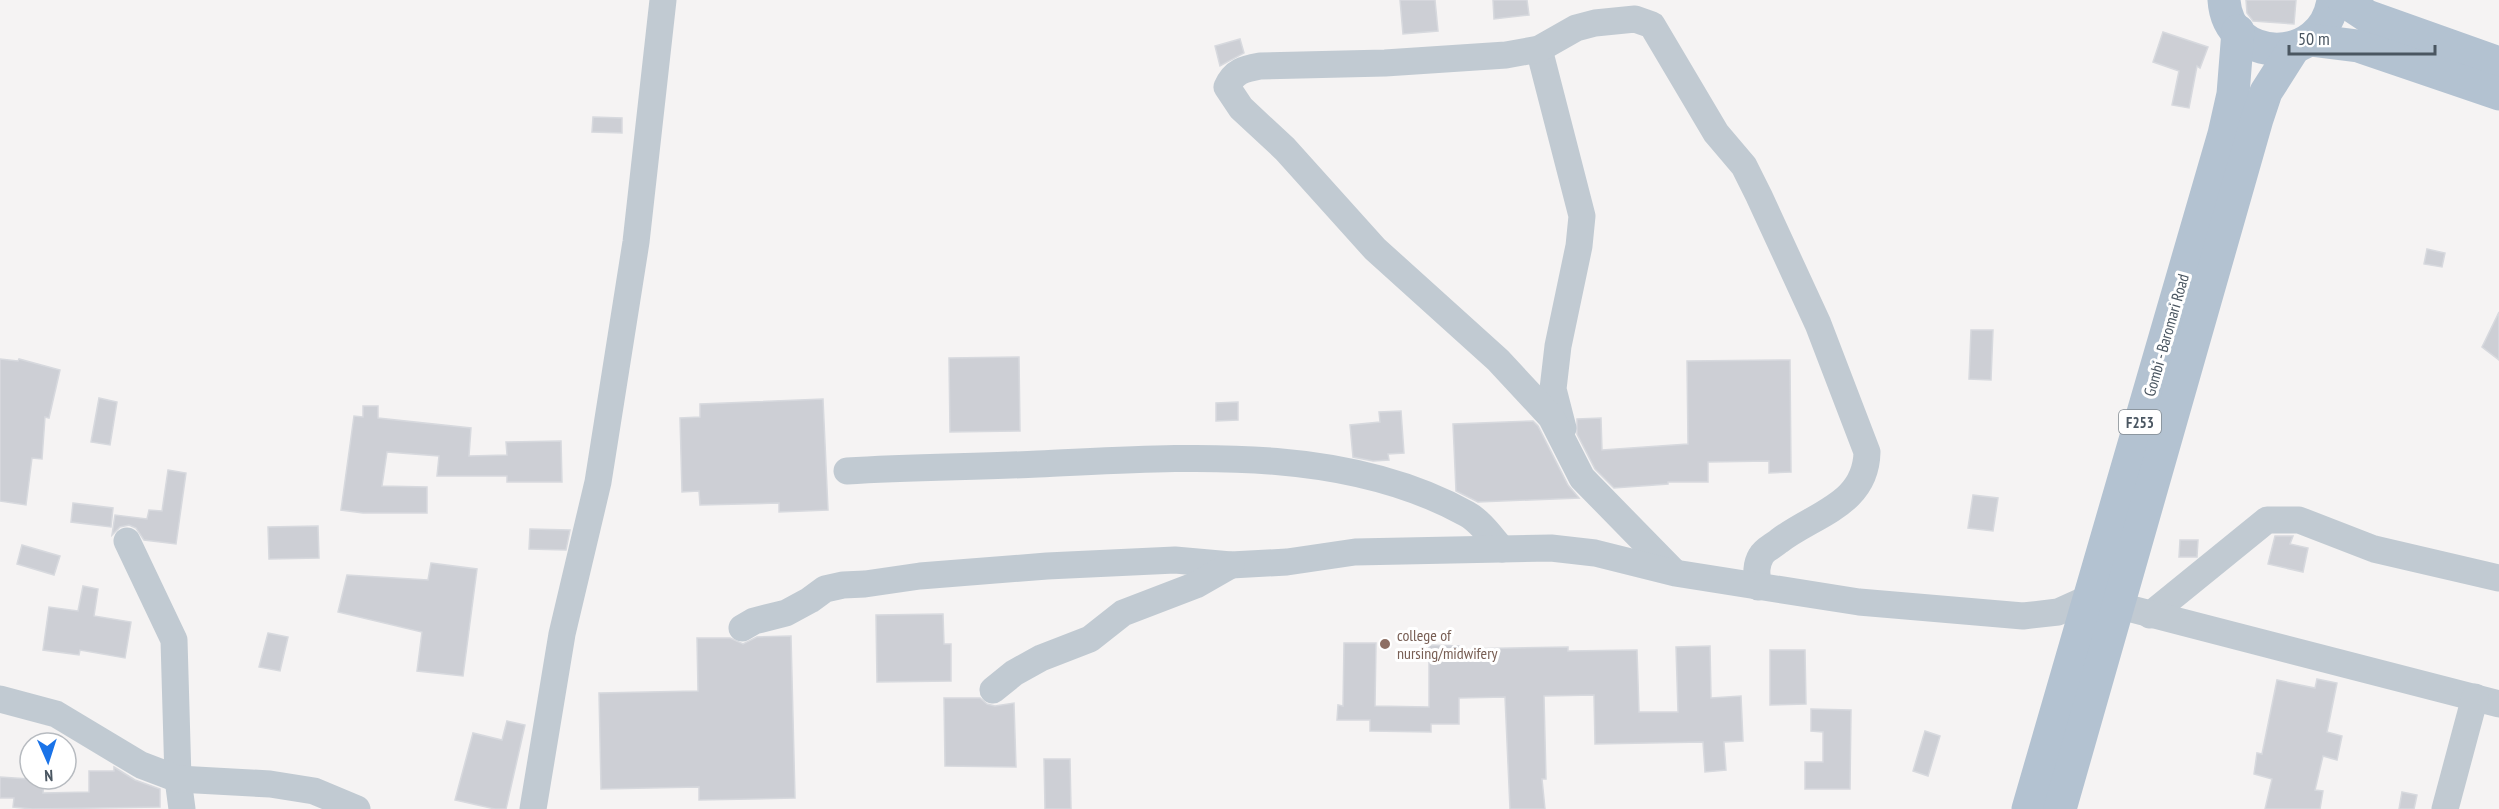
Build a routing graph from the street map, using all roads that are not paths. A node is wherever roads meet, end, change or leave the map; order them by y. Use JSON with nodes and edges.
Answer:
{"nodes":[{"id":1,"x":663,"y":0,"type":"edge"},
{"id":2,"x":2333,"y":0,"type":"edge"},
{"id":3,"x":2343,"y":0,"type":"edge"},
{"id":4,"x":2221,"y":10,"type":"edge"},
{"id":5,"x":2302,"y":44,"type":"junction"},
{"id":6,"x":1539,"y":49,"type":"junction"},
{"id":7,"x":2499,"y":63,"type":"edge"},
{"id":8,"x":2499,"y":94,"type":"edge"},
{"id":9,"x":1567,"y":447,"type":"junction"},
{"id":10,"x":847,"y":471,"type":"dead end"},
{"id":11,"x":127,"y":541,"type":"dead end"},
{"id":12,"x":1502,"y":549,"type":"junction"},
{"id":13,"x":1231,"y":565,"type":"junction"},
{"id":14,"x":1675,"y":573,"type":"junction"},
{"id":15,"x":2499,"y":578,"type":"edge"},
{"id":16,"x":1758,"y":587,"type":"junction"},
{"id":17,"x":2104,"y":602,"type":"junction"},
{"id":18,"x":2150,"y":615,"type":"junction"},
{"id":19,"x":742,"y":628,"type":"dead end"},
{"id":20,"x":993,"y":690,"type":"dead end"},
{"id":21,"x":0,"y":699,"type":"edge"},
{"id":22,"x":2487,"y":701,"type":"edge"},
{"id":23,"x":178,"y":779,"type":"junction"},
{"id":24,"x":182,"y":809,"type":"edge"},
{"id":25,"x":357,"y":809,"type":"edge"},
{"id":26,"x":533,"y":809,"type":"edge"},
{"id":27,"x":2028,"y":809,"type":"edge"},
{"id":28,"x":2060,"y":809,"type":"edge"},
{"id":29,"x":2445,"y":809,"type":"edge"}],
"edges":[{"from":1,"to":26,"type":"street"},
{"from":2,"to":5,"type":"main road","number":"F253"},
{"from":3,"to":7,"type":"main road"},
{"from":4,"to":5,"type":"main road","number":"F253"},
{"from":4,"to":17,"type":"main road","name":"Gombi - Baromari Road","number":"F253"},
{"from":5,"to":8,"type":"main road"},
{"from":5,"to":17,"type":"main road","name":"Gombi - Baromari Road","number":"F253"},
{"from":6,"to":9,"type":"street"},
{"from":6,"to":9,"type":"street"},
{"from":6,"to":16,"type":"street"},
{"from":9,"to":14,"type":"street"},
{"from":10,"to":12,"type":"street"},
{"from":11,"to":23,"type":"street"},
{"from":12,"to":13,"type":"street"},
{"from":12,"to":14,"type":"street"},
{"from":13,"to":19,"type":"street"},
{"from":13,"to":20,"type":"street"},
{"from":14,"to":16,"type":"street"},
{"from":15,"to":18,"type":"street"},
{"from":16,"to":17,"type":"street"},
{"from":17,"to":18,"type":"street"},
{"from":17,"to":27,"type":"main road","name":"Gombi - Baromari Road","number":"F253"},
{"from":17,"to":28,"type":"main road","name":"Gombi - Baromari Road","number":"F253"},
{"from":18,"to":22,"type":"street"},
{"from":21,"to":23,"type":"street"},
{"from":22,"to":29,"type":"street"},
{"from":23,"to":24,"type":"street"},
{"from":23,"to":25,"type":"street"}]}
